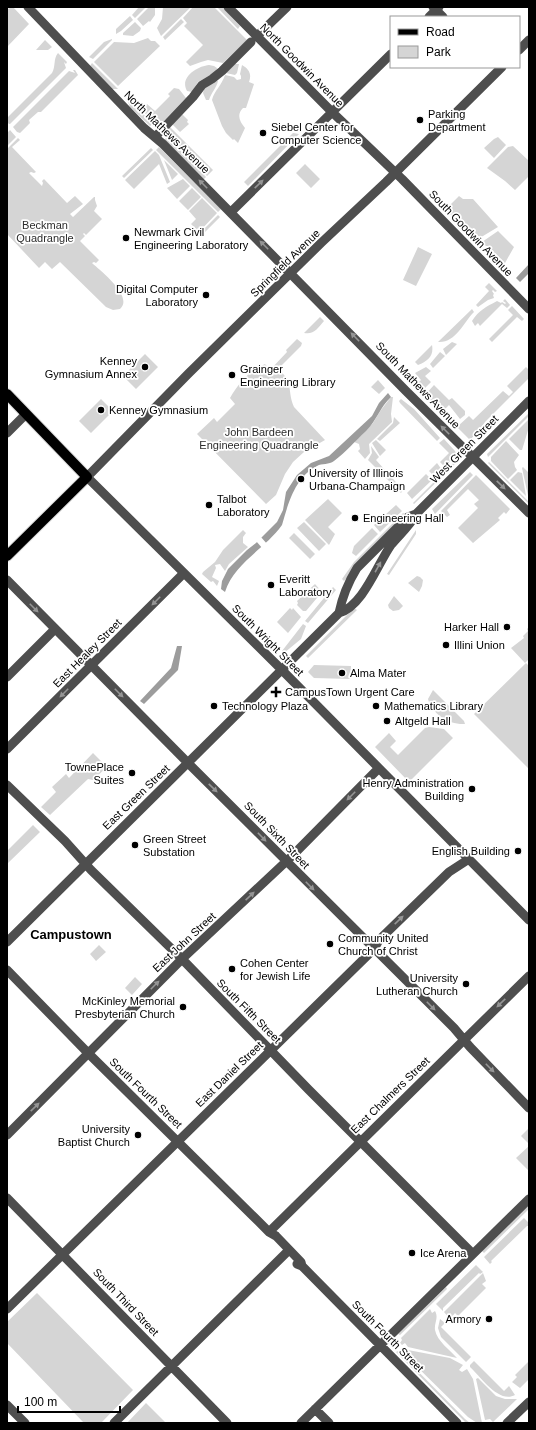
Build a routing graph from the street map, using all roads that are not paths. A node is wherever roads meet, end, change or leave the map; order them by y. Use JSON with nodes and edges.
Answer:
{"nodes":[{"id":1,"x":28,"y":7,"type":"edge"},
{"id":2,"x":228,"y":7,"type":"edge"},
{"id":3,"x":287,"y":7,"type":"edge"},
{"id":4,"x":436,"y":8,"type":"edge"},
{"id":5,"x":430,"y":16,"type":"edge"},
{"id":6,"x":442,"y":16,"type":"edge"},
{"id":7,"x":254,"y":39,"type":"junction"},
{"id":8,"x":529,"y":40,"type":"edge"},
{"id":9,"x":520,"y":49,"type":"edge"},
{"id":10,"x":390,"y":55,"type":"edge"},
{"id":11,"x":497,"y":68,"type":"edge"},
{"id":12,"x":332,"y":112,"type":"junction"},
{"id":13,"x":155,"y":137,"type":"junction"},
{"id":14,"x":395,"y":173,"type":"junction"},
{"id":15,"x":231,"y":212,"type":"junction"},
{"id":16,"x":291,"y":273,"type":"junction"},
{"id":17,"x":529,"y":310,"type":"edge"},
{"id":18,"x":7,"y":394,"type":"edge"},
{"id":19,"x":529,"y":401,"type":"edge"},
{"id":20,"x":26,"y":414,"type":"junction"},
{"id":21,"x":7,"y":433,"type":"edge"},
{"id":22,"x":473,"y":458,"type":"junction"},
{"id":23,"x":87,"y":477,"type":"junction"},
{"id":24,"x":529,"y":513,"type":"edge"},
{"id":25,"x":416,"y":514,"type":"junction"},
{"id":26,"x":7,"y":556,"type":"edge"},
{"id":27,"x":184,"y":573,"type":"junction"},
{"id":28,"x":7,"y":580,"type":"edge"},
{"id":29,"x":339,"y":613,"type":"junction"},
{"id":30,"x":55,"y":629,"type":"junction"},
{"id":31,"x":92,"y":665,"type":"junction"},
{"id":32,"x":282,"y":670,"type":"junction"},
{"id":33,"x":7,"y":677,"type":"edge"},
{"id":34,"x":7,"y":749,"type":"edge"},
{"id":35,"x":188,"y":763,"type":"junction"},
{"id":36,"x":378,"y":769,"type":"junction"},
{"id":37,"x":7,"y":785,"type":"edge"},
{"id":38,"x":469,"y":859,"type":"junction"},
{"id":39,"x":286,"y":862,"type":"junction"},
{"id":40,"x":85,"y":863,"type":"junction"},
{"id":41,"x":529,"y":920,"type":"edge"},
{"id":42,"x":7,"y":942,"type":"edge"},
{"id":43,"x":374,"y":949,"type":"junction"},
{"id":44,"x":182,"y":960,"type":"junction"},
{"id":45,"x":7,"y":970,"type":"edge"},
{"id":46,"x":529,"y":976,"type":"edge"},
{"id":47,"x":464,"y":1040,"type":"junction"},
{"id":48,"x":271,"y":1050,"type":"junction"},
{"id":49,"x":88,"y":1053,"type":"junction"},
{"id":50,"x":529,"y":1108,"type":"edge"},
{"id":51,"x":7,"y":1135,"type":"edge"},
{"id":52,"x":178,"y":1141,"type":"junction"},
{"id":53,"x":360,"y":1141,"type":"junction"},
{"id":54,"x":7,"y":1198,"type":"edge"},
{"id":55,"x":529,"y":1199,"type":"edge"},
{"id":56,"x":269,"y":1232,"type":"junction"},
{"id":57,"x":286,"y":1253,"type":"junction"},
{"id":58,"x":62,"y":1254,"type":"junction"},
{"id":59,"x":473,"y":1254,"type":"junction"},
{"id":60,"x":302,"y":1266,"type":"junction"},
{"id":61,"x":7,"y":1309,"type":"edge"},
{"id":62,"x":380,"y":1345,"type":"junction"},
{"id":63,"x":171,"y":1366,"type":"junction"},
{"id":64,"x":529,"y":1402,"type":"edge"},
{"id":65,"x":7,"y":1405,"type":"edge"},
{"id":66,"x":315,"y":1409,"type":"junction"},
{"id":67,"x":25,"y":1423,"type":"edge"},
{"id":68,"x":114,"y":1423,"type":"edge"},
{"id":69,"x":227,"y":1423,"type":"edge"},
{"id":70,"x":301,"y":1423,"type":"edge"},
{"id":71,"x":329,"y":1423,"type":"edge"},
{"id":72,"x":457,"y":1423,"type":"edge"},
{"id":73,"x":507,"y":1423,"type":"edge"}],
"edges":[{"from":1,"to":13,"type":"street","name":"North Mathews Avenue"},
{"from":2,"to":7,"type":"street","name":"North Goodwin Avenue"},
{"from":3,"to":7,"type":"street"},
{"from":4,"to":5,"type":"street"},
{"from":4,"to":6,"type":"street"},
{"from":7,"to":12,"type":"street","name":"North Goodwin Avenue"},
{"from":7,"to":13,"type":"street"},
{"from":8,"to":9,"type":"street"},
{"from":10,"to":12,"type":"street"},
{"from":11,"to":14,"type":"street","name":"Springfield Avenue"},
{"from":12,"to":14,"type":"street","name":"North Goodwin Avenue"},
{"from":15,"to":12,"type":"street","one_way":true},
{"from":15,"to":13,"type":"street","name":"North Mathews Avenue","one_way":true},
{"from":14,"to":16,"type":"street","name":"Springfield Avenue"},
{"from":14,"to":17,"type":"street","name":"South Goodwin Avenue"},
{"from":16,"to":15,"type":"street","name":"North Mathews Avenue","one_way":true},
{"from":22,"to":16,"type":"street","name":"South Mathews Avenue","one_way":true},
{"from":16,"to":23,"type":"street","name":"Springfield Avenue"},
{"from":18,"to":20,"type":"main road","name":"South Wright Street"},
{"from":19,"to":22,"type":"street","name":"West Green Street"},
{"from":20,"to":21,"type":"street"},
{"from":20,"to":23,"type":"main road","name":"South Wright Street"},
{"from":22,"to":24,"type":"street","name":"South Mathews Avenue","one_way":true},
{"from":22,"to":25,"type":"street","name":"West Green Street"},
{"from":23,"to":26,"type":"main road"},
{"from":23,"to":27,"type":"street","name":"South Wright Street"},
{"from":29,"to":25,"type":"street","name":"West Green Street","one_way":true},
{"from":25,"to":29,"type":"street","name":"West Green Street"},
{"from":27,"to":31,"type":"street","name":"East Healey Street","one_way":true},
{"from":27,"to":32,"type":"street","name":"South Wright Street"},
{"from":28,"to":30,"type":"street","name":"South Sixth Street","one_way":true},
{"from":29,"to":32,"type":"street","name":"West Green Street"},
{"from":30,"to":31,"type":"street","name":"South Sixth Street"},
{"from":30,"to":33,"type":"street"},
{"from":31,"to":34,"type":"street","name":"East Healey Street","one_way":true},
{"from":31,"to":35,"type":"street","name":"South Sixth Street","one_way":true},
{"from":32,"to":35,"type":"street","name":"East Green Street"},
{"from":32,"to":36,"type":"street","name":"South Wright Street"},
{"from":35,"to":39,"type":"street","name":"South Sixth Street","one_way":true},
{"from":35,"to":40,"type":"street","name":"East Green Street"},
{"from":36,"to":38,"type":"street","name":"South Wright Street"},
{"from":36,"to":39,"type":"street","name":"East John Street","one_way":true},
{"from":37,"to":40,"type":"street","name":"South Fifth Street"},
{"from":38,"to":41,"type":"street","name":"South Wright Street"},
{"from":43,"to":38,"type":"street","name":"East Daniel Street","one_way":true},
{"from":39,"to":43,"type":"street","name":"South Sixth Street","one_way":true},
{"from":44,"to":39,"type":"street","name":"East John Street","one_way":true},
{"from":40,"to":42,"type":"street","name":"East Green Street"},
{"from":40,"to":44,"type":"street","name":"South Fifth Street"},
{"from":43,"to":47,"type":"street","name":"South Sixth Street","one_way":true},
{"from":43,"to":48,"type":"street","name":"East Daniel Street"},
{"from":44,"to":48,"type":"street","name":"South Fifth Street"},
{"from":49,"to":44,"type":"street","name":"East John Street","one_way":true},
{"from":45,"to":49,"type":"street","name":"South Fourth Street"},
{"from":46,"to":47,"type":"street","name":"East Chalmers Street","one_way":true},
{"from":47,"to":50,"type":"street","name":"South Sixth Street","one_way":true},
{"from":47,"to":53,"type":"street","name":"East Chalmers Street"},
{"from":48,"to":52,"type":"street","name":"East Daniel Street"},
{"from":48,"to":53,"type":"street","name":"South Fifth Street"},
{"from":51,"to":49,"type":"street","name":"East John Street","one_way":true},
{"from":49,"to":52,"type":"street","name":"South Fourth Street"},
{"from":52,"to":56,"type":"street","name":"South Fourth Street"},
{"from":52,"to":58,"type":"street","name":"East Daniel Street"},
{"from":53,"to":56,"type":"street","name":"East Chalmers Street"},
{"from":53,"to":59,"type":"street","name":"South Fifth Street"},
{"from":54,"to":58,"type":"street","name":"South Third Street"},
{"from":55,"to":59,"type":"street"},
{"from":56,"to":57,"type":"street","name":"South Fourth Street"},
{"from":56,"to":60,"type":"street","name":"South Fourth Street"},
{"from":57,"to":60,"type":"street","name":"South Fourth Street"},
{"from":57,"to":63,"type":"street"},
{"from":58,"to":61,"type":"street","name":"East Daniel Street"},
{"from":58,"to":63,"type":"street","name":"South Third Street"},
{"from":59,"to":62,"type":"street"},
{"from":60,"to":62,"type":"street","name":"South Fourth Street"},
{"from":62,"to":66,"type":"street"},
{"from":62,"to":72,"type":"street","name":"South Fourth Street"},
{"from":63,"to":68,"type":"street"},
{"from":63,"to":69,"type":"street","name":"South Third Street"},
{"from":64,"to":73,"type":"street"},
{"from":65,"to":67,"type":"street"},
{"from":66,"to":70,"type":"street"},
{"from":66,"to":71,"type":"street"}]}
